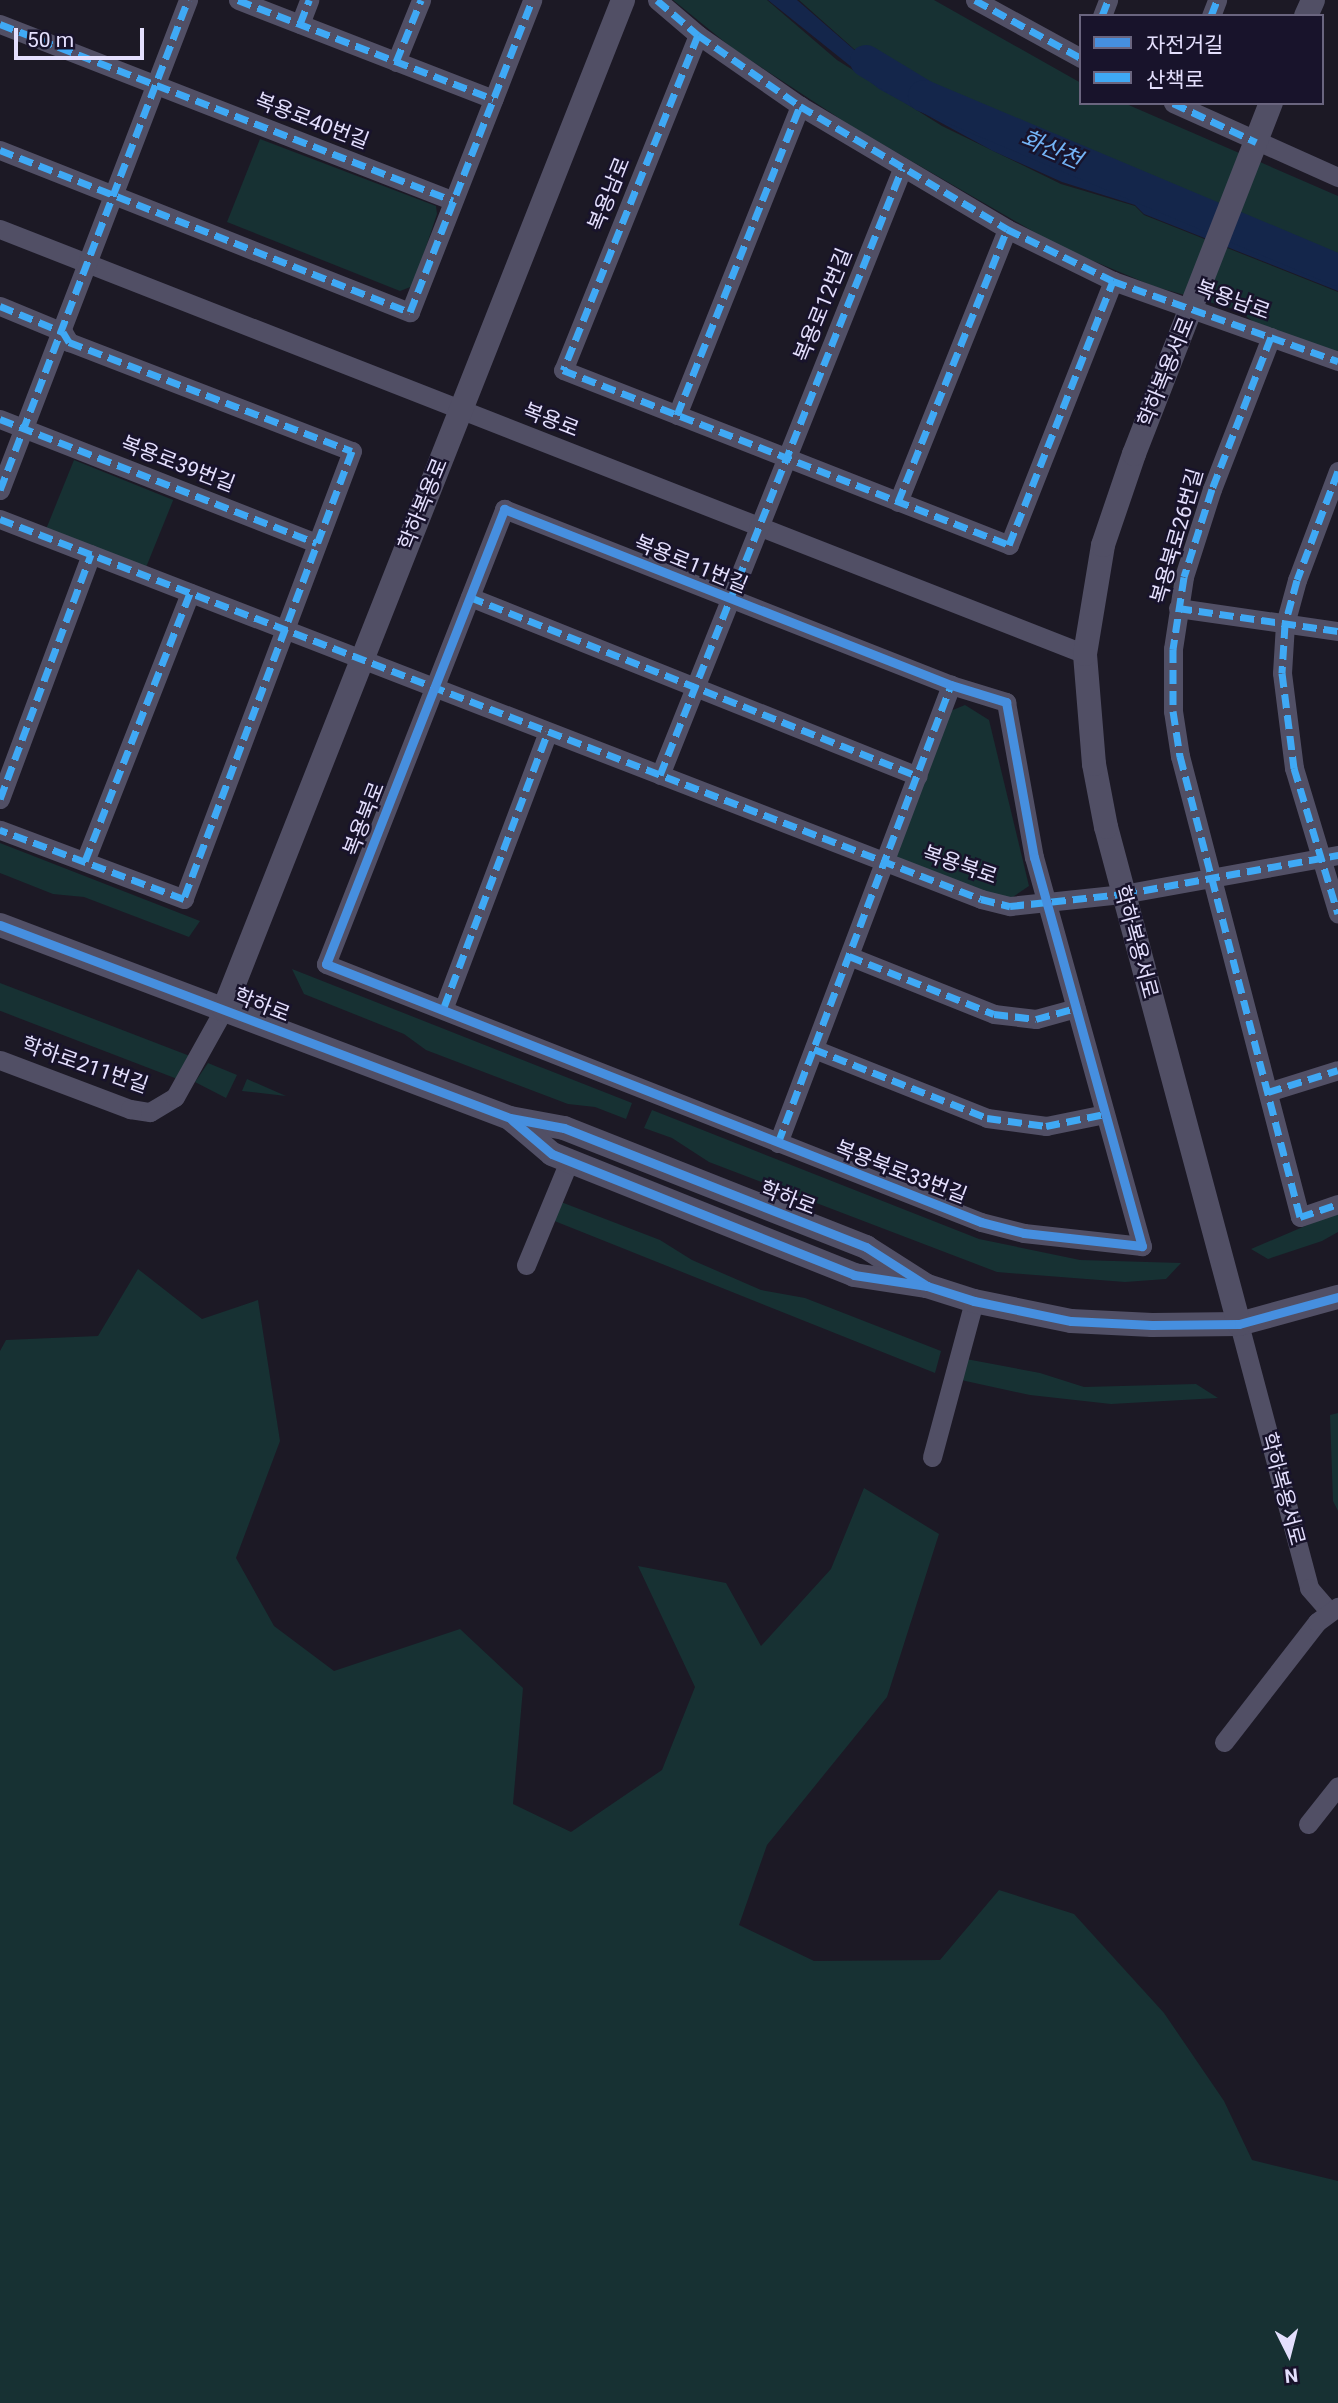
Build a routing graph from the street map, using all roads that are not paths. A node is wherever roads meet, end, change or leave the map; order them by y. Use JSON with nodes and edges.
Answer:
{"nodes":[{"id":1,"x":188,"y":0,"type":"edge"},
{"id":2,"x":238,"y":0,"type":"edge"},
{"id":3,"x":309,"y":0,"type":"edge"},
{"id":4,"x":421,"y":0,"type":"edge"},
{"id":5,"x":532,"y":0,"type":"edge"},
{"id":6,"x":623,"y":0,"type":"edge"},
{"id":7,"x":657,"y":0,"type":"edge"},
{"id":8,"x":975,"y":0,"type":"edge"},
{"id":9,"x":996,"y":5,"type":"edge"},
{"id":10,"x":0,"y":24,"type":"edge"},
{"id":11,"x":300,"y":24,"type":"junction"},
{"id":12,"x":698,"y":35,"type":"junction"},
{"id":13,"x":1079,"y":57,"type":"edge"},
{"id":14,"x":396,"y":62,"type":"junction"},
{"id":15,"x":155,"y":84,"type":"junction"},
{"id":16,"x":493,"y":99,"type":"junction"},
{"id":17,"x":1177,"y":105,"type":"edge"},
{"id":18,"x":1270,"y":105,"type":"edge"},
{"id":19,"x":800,"y":107,"type":"junction"},
{"id":20,"x":1256,"y":142,"type":"junction"},
{"id":21,"x":0,"y":150,"type":"edge"},
{"id":22,"x":902,"y":169,"type":"junction"},
{"id":23,"x":1338,"y":177,"type":"edge"},
{"id":24,"x":112,"y":194,"type":"junction"},
{"id":25,"x":453,"y":201,"type":"junction"},
{"id":26,"x":0,"y":229,"type":"edge"},
{"id":27,"x":1007,"y":229,"type":"junction"},
{"id":28,"x":86,"y":262,"type":"junction"},
{"id":29,"x":1113,"y":281,"type":"junction"},
{"id":30,"x":1194,"y":302,"type":"junction"},
{"id":31,"x":0,"y":306,"type":"edge"},
{"id":32,"x":63,"y":332,"type":"junction"},
{"id":33,"x":1271,"y":337,"type":"junction"},
{"id":34,"x":1338,"y":361,"type":"edge"},
{"id":35,"x":461,"y":409,"type":"junction"},
{"id":36,"x":677,"y":415,"type":"junction"},
{"id":37,"x":0,"y":419,"type":"edge"},
{"id":38,"x":22,"y":428,"type":"junction"},
{"id":39,"x":786,"y":458,"type":"junction"},
{"id":40,"x":1338,"y":471,"type":"edge"},
{"id":41,"x":0,"y":490,"type":"edge"},
{"id":42,"x":898,"y":502,"type":"junction"},
{"id":43,"x":0,"y":519,"type":"edge"},
{"id":44,"x":759,"y":526,"type":"junction"},
{"id":45,"x":317,"y":543,"type":"junction"},
{"id":46,"x":91,"y":554,"type":"junction"},
{"id":47,"x":190,"y":593,"type":"junction"},
{"id":48,"x":470,"y":597,"type":"junction"},
{"id":49,"x":730,"y":598,"type":"junction"},
{"id":50,"x":1178,"y":608,"type":"junction"},
{"id":51,"x":1285,"y":624,"type":"junction"},
{"id":52,"x":284,"y":629,"type":"junction"},
{"id":53,"x":1338,"y":631,"type":"edge"},
{"id":54,"x":1085,"y":654,"type":"junction"},
{"id":55,"x":361,"y":660,"type":"junction"},
{"id":56,"x":951,"y":685,"type":"junction"},
{"id":57,"x":695,"y":687,"type":"junction"},
{"id":58,"x":434,"y":688,"type":"junction"},
{"id":59,"x":548,"y":732,"type":"junction"},
{"id":60,"x":660,"y":775,"type":"junction"},
{"id":61,"x":917,"y":776,"type":"junction"},
{"id":62,"x":0,"y":799,"type":"edge"},
{"id":63,"x":0,"y":830,"type":"edge"},
{"id":64,"x":1329,"y":856,"type":"edge"},
{"id":65,"x":85,"y":862,"type":"junction"},
{"id":66,"x":885,"y":862,"type":"junction"},
{"id":67,"x":1212,"y":878,"type":"junction"},
{"id":68,"x":1123,"y":894,"type":"junction"},
{"id":69,"x":1047,"y":901,"type":"junction"},
{"id":70,"x":1338,"y":914,"type":"edge"},
{"id":71,"x":0,"y":925,"type":"edge"},
{"id":72,"x":849,"y":956,"type":"junction"},
{"id":73,"x":326,"y":964,"type":"joint"},
{"id":74,"x":444,"y":1007,"type":"junction"},
{"id":75,"x":1076,"y":1008,"type":"junction"},
{"id":76,"x":223,"y":1009,"type":"junction"},
{"id":77,"x":814,"y":1049,"type":"junction"},
{"id":78,"x":0,"y":1060,"type":"edge"},
{"id":79,"x":1338,"y":1070,"type":"edge"},
{"id":80,"x":1268,"y":1092,"type":"junction"},
{"id":81,"x":1105,"y":1114,"type":"junction"},
{"id":82,"x":510,"y":1118,"type":"junction"},
{"id":83,"x":779,"y":1143,"type":"junction"},
{"id":84,"x":569,"y":1161,"type":"junction"},
{"id":85,"x":1338,"y":1204,"type":"edge"},
{"id":86,"x":526,"y":1265,"type":"dead end"},
{"id":87,"x":927,"y":1286,"type":"junction"},
{"id":88,"x":1338,"y":1297,"type":"edge"},
{"id":89,"x":974,"y":1301,"type":"junction"},
{"id":90,"x":1239,"y":1324,"type":"junction"},
{"id":91,"x":932,"y":1457,"type":"dead end"},
{"id":92,"x":1334,"y":1609,"type":"edge"},
{"id":93,"x":1224,"y":1742,"type":"dead end"},
{"id":94,"x":1338,"y":1786,"type":"edge"},
{"id":95,"x":1308,"y":1824,"type":"dead end"}],
"edges":[{"from":1,"to":15,"type":"street"},
{"from":2,"to":11,"type":"street"},
{"from":3,"to":11,"type":"street"},
{"from":4,"to":14,"type":"street"},
{"from":5,"to":16,"type":"street"},
{"from":6,"to":35,"type":"street","name":"학하복용로"},
{"from":7,"to":12,"type":"street","name":"복용남로"},
{"from":8,"to":9,"type":"street"},
{"from":9,"to":13,"type":"street"},
{"from":10,"to":15,"type":"street","name":"복용로40번길"},
{"from":11,"to":14,"type":"street"},
{"from":12,"to":19,"type":"street","name":"복용남로"},
{"from":12,"to":36,"type":"street","name":"복용남로"},
{"from":14,"to":16,"type":"street"},
{"from":15,"to":24,"type":"street"},
{"from":15,"to":25,"type":"street","name":"복용로40번길"},
{"from":16,"to":25,"type":"street"},
{"from":17,"to":20,"type":"street"},
{"from":18,"to":20,"type":"street"},
{"from":19,"to":22,"type":"street","name":"복용남로"},
{"from":19,"to":36,"type":"street"},
{"from":20,"to":23,"type":"street"},
{"from":20,"to":30,"type":"street","name":"학하복용서로"},
{"from":21,"to":24,"type":"street"},
{"from":22,"to":27,"type":"street","name":"복용남로"},
{"from":22,"to":39,"type":"street","name":"복용로12번길"},
{"from":24,"to":25,"type":"street"},
{"from":24,"to":28,"type":"street"},
{"from":26,"to":28,"type":"street","name":"복용로"},
{"from":27,"to":29,"type":"street","name":"복용남로"},
{"from":27,"to":42,"type":"street"},
{"from":28,"to":32,"type":"street"},
{"from":28,"to":35,"type":"street","name":"복용로"},
{"from":29,"to":30,"type":"street","name":"복용남로"},
{"from":29,"to":42,"type":"street"},
{"from":30,"to":33,"type":"street","name":"복용남로"},
{"from":30,"to":54,"type":"street","name":"학하복용서로"},
{"from":31,"to":32,"type":"street"},
{"from":32,"to":38,"type":"street"},
{"from":32,"to":45,"type":"street"},
{"from":33,"to":34,"type":"street","name":"복용남로"},
{"from":33,"to":50,"type":"street","name":"복용북로26번길"},
{"from":35,"to":44,"type":"street","name":"복용로"},
{"from":35,"to":55,"type":"street","name":"학하복용로"},
{"from":36,"to":39,"type":"street"},
{"from":37,"to":38,"type":"street","name":"복용로39번길"},
{"from":38,"to":41,"type":"street"},
{"from":38,"to":45,"type":"street","name":"복용로39번길"},
{"from":39,"to":42,"type":"street"},
{"from":39,"to":44,"type":"street","name":"복용로12번길"},
{"from":40,"to":51,"type":"street"},
{"from":43,"to":46,"type":"street","name":"복용북로"},
{"from":44,"to":49,"type":"street","name":"복용로11번길"},
{"from":44,"to":54,"type":"street","name":"복용로"},
{"from":45,"to":52,"type":"street"},
{"from":46,"to":47,"type":"street","name":"복용북로"},
{"from":46,"to":62,"type":"street"},
{"from":47,"to":52,"type":"street","name":"복용북로"},
{"from":47,"to":65,"type":"street"},
{"from":48,"to":49,"type":"street","name":"복용로11번길"},
{"from":48,"to":57,"type":"street"},
{"from":48,"to":58,"type":"street"},
{"from":49,"to":56,"type":"street","name":"복용로11번길"},
{"from":49,"to":57,"type":"street","name":"복용로11번길"},
{"from":50,"to":51,"type":"street"},
{"from":50,"to":67,"type":"street","name":"복용북로26번길"},
{"from":51,"to":53,"type":"street"},
{"from":51,"to":64,"type":"street"},
{"from":52,"to":55,"type":"street","name":"복용북로"},
{"from":52,"to":65,"type":"street"},
{"from":54,"to":68,"type":"street","name":"학하복용서로"},
{"from":55,"to":58,"type":"street","name":"복용북로"},
{"from":55,"to":76,"type":"street","name":"학하복용로"},
{"from":56,"to":61,"type":"street"},
{"from":56,"to":69,"type":"street","name":"복용로11번길"},
{"from":57,"to":60,"type":"street","name":"복용로11번길"},
{"from":57,"to":61,"type":"street"},
{"from":58,"to":59,"type":"street","name":"복용북로"},
{"from":58,"to":73,"type":"street","name":"복용북로"},
{"from":59,"to":60,"type":"street","name":"복용북로"},
{"from":59,"to":74,"type":"street"},
{"from":60,"to":66,"type":"street","name":"복용북로"},
{"from":61,"to":66,"type":"street"},
{"from":63,"to":65,"type":"street"},
{"from":64,"to":67,"type":"street","name":"복용북로"},
{"from":64,"to":70,"type":"street"},
{"from":66,"to":69,"type":"street","name":"복용북로"},
{"from":66,"to":72,"type":"street"},
{"from":67,"to":68,"type":"street","name":"복용북로"},
{"from":67,"to":80,"type":"street"},
{"from":68,"to":69,"type":"street","name":"복용북로"},
{"from":68,"to":90,"type":"street","name":"학하복용서로"},
{"from":69,"to":75,"type":"street","name":"복용북로33번길"},
{"from":71,"to":76,"type":"street","name":"학하로"},
{"from":72,"to":75,"type":"street"},
{"from":72,"to":77,"type":"street"},
{"from":73,"to":74,"type":"street","name":"복용북로33번길"},
{"from":74,"to":83,"type":"street","name":"복용북로33번길"},
{"from":75,"to":81,"type":"street","name":"복용북로33번길"},
{"from":76,"to":78,"type":"street","name":"학하로211번길"},
{"from":76,"to":82,"type":"street","name":"학하로"},
{"from":77,"to":81,"type":"street"},
{"from":77,"to":83,"type":"street"},
{"from":79,"to":80,"type":"street"},
{"from":80,"to":85,"type":"street"},
{"from":81,"to":83,"type":"street","name":"복용북로33번길"},
{"from":82,"to":84,"type":"street","name":"학하로"},
{"from":82,"to":87,"type":"street","name":"학하로"},
{"from":84,"to":86,"type":"street"},
{"from":84,"to":87,"type":"street","name":"학하로"},
{"from":87,"to":89,"type":"street","name":"학하로"},
{"from":88,"to":90,"type":"street","name":"학하로"},
{"from":89,"to":90,"type":"street","name":"학하로"},
{"from":89,"to":91,"type":"street"},
{"from":90,"to":92,"type":"street","name":"학하복용서로"},
{"from":92,"to":93,"type":"street"},
{"from":94,"to":95,"type":"street"}]}
